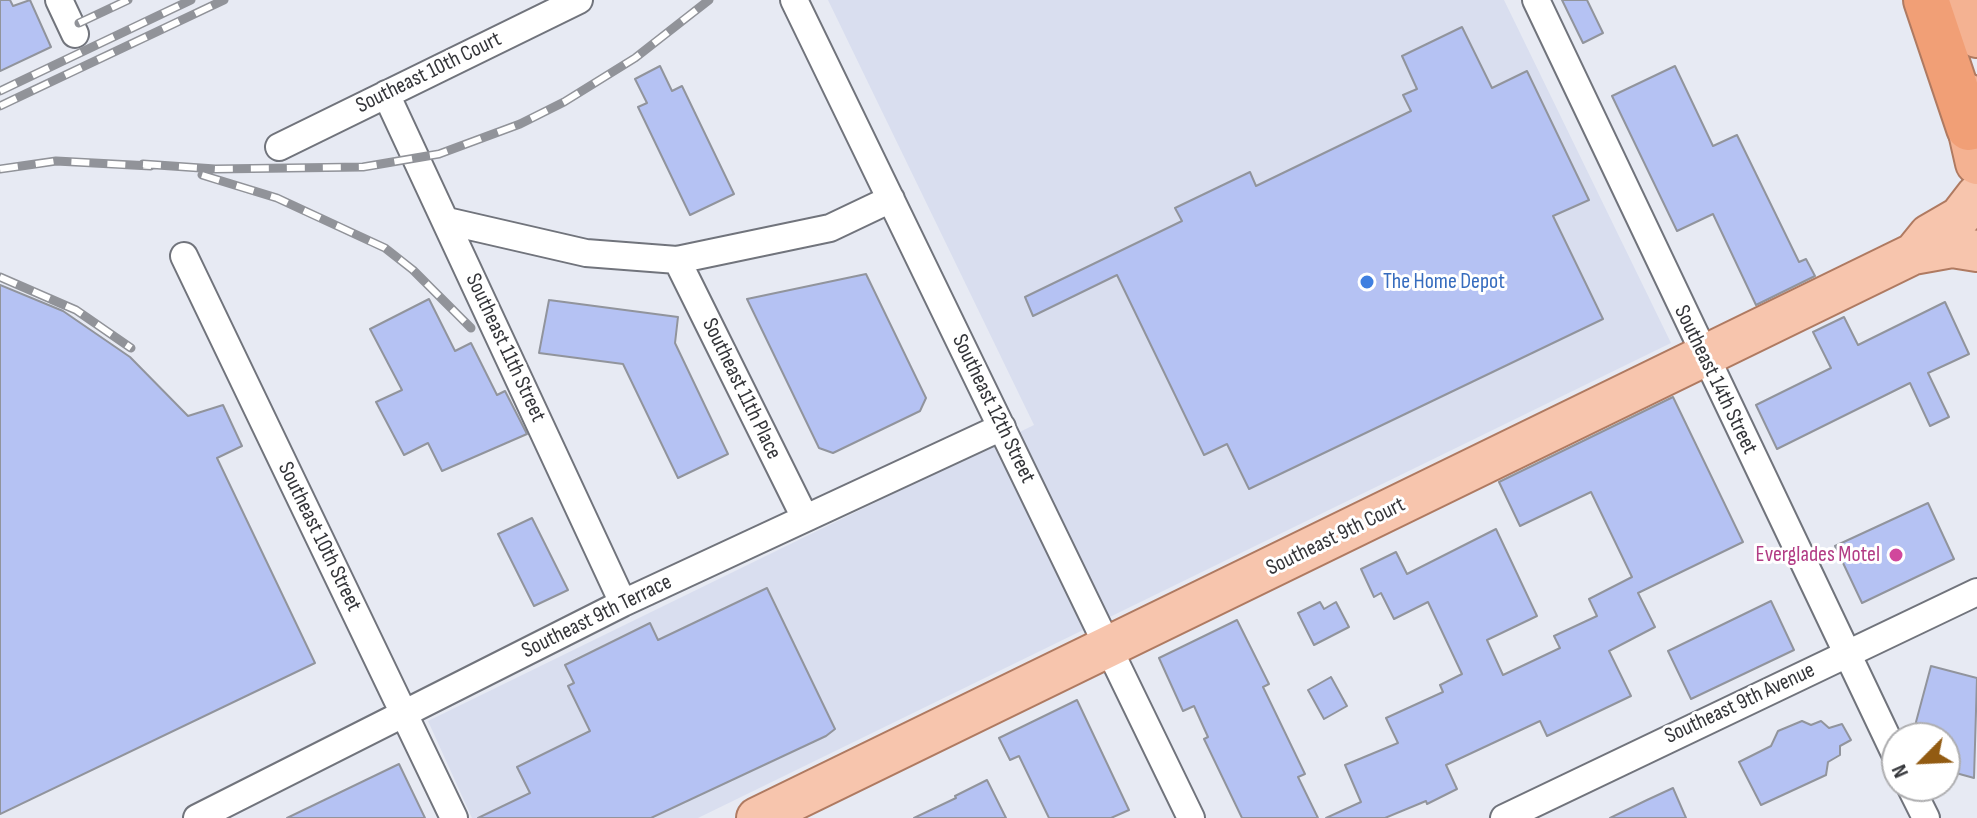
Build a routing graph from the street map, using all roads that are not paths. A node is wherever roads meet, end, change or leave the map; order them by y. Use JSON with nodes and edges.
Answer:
{"nodes":[{"id":1,"x":59,"y":0,"type":"edge"},
{"id":2,"x":579,"y":0,"type":"edge"},
{"id":3,"x":794,"y":0,"type":"edge"},
{"id":4,"x":1536,"y":0,"type":"edge"},
{"id":5,"x":1926,"y":0,"type":"edge"},
{"id":6,"x":1945,"y":0,"type":"edge"},
{"id":7,"x":1968,"y":0,"type":"edge"},
{"id":8,"x":75,"y":34,"type":"dead end"},
{"id":9,"x":1977,"y":36,"type":"edge"},
{"id":10,"x":386,"y":94,"type":"junction"},
{"id":11,"x":1973,"y":146,"type":"edge"},
{"id":12,"x":279,"y":147,"type":"dead end"},
{"id":13,"x":1977,"y":195,"type":"edge"},
{"id":14,"x":891,"y":199,"type":"junction"},
{"id":15,"x":447,"y":221,"type":"junction"},
{"id":16,"x":1977,"y":251,"type":"edge"},
{"id":17,"x":1913,"y":254,"type":"junction"},
{"id":18,"x":184,"y":256,"type":"dead end"},
{"id":19,"x":677,"y":260,"type":"junction"},
{"id":20,"x":1703,"y":357,"type":"junction"},
{"id":21,"x":1002,"y":427,"type":"junction"},
{"id":22,"x":805,"y":518,"type":"junction"},
{"id":23,"x":1977,"y":592,"type":"edge"},
{"id":24,"x":623,"y":603,"type":"junction"},
{"id":25,"x":1109,"y":649,"type":"junction"},
{"id":26,"x":1847,"y":655,"type":"junction"},
{"id":27,"x":404,"y":714,"type":"junction"},
{"id":28,"x":1881,"y":725,"type":"edge"},
{"id":29,"x":197,"y":818,"type":"edge"},
{"id":30,"x":454,"y":818,"type":"edge"},
{"id":31,"x":757,"y":818,"type":"edge"},
{"id":32,"x":1191,"y":818,"type":"edge"},
{"id":33,"x":1504,"y":818,"type":"edge"}],
"edges":[{"from":1,"to":8,"type":"street"},
{"from":2,"to":10,"type":"street","name":"Southeast 10th Court"},
{"from":3,"to":14,"type":"street","name":"Southeast 12th Street"},
{"from":4,"to":20,"type":"street","name":"Southeast 14th Street"},
{"from":5,"to":11,"type":"highway"},
{"from":6,"to":11,"type":"highway"},
{"from":7,"to":9,"type":"highway"},
{"from":10,"to":12,"type":"street","name":"Southeast 10th Court"},
{"from":10,"to":15,"type":"street","name":"Southeast 11th Street"},
{"from":13,"to":17,"type":"main road","name":"Southeast 9th Court"},
{"from":14,"to":19,"type":"street"},
{"from":14,"to":21,"type":"street","name":"Southeast 12th Street"},
{"from":15,"to":19,"type":"street"},
{"from":15,"to":24,"type":"street","name":"Southeast 11th Street"},
{"from":16,"to":17,"type":"main road","name":"Southeast 9th Court"},
{"from":17,"to":20,"type":"main road","name":"Southeast 9th Court"},
{"from":18,"to":27,"type":"street","name":"Southeast 10th Street"},
{"from":19,"to":22,"type":"street","name":"Southeast 11th Place"},
{"from":20,"to":25,"type":"main road","name":"Southeast 9th Court"},
{"from":20,"to":26,"type":"street","name":"Southeast 14th Street"},
{"from":21,"to":22,"type":"street","name":"Southeast 9th Terrace"},
{"from":21,"to":25,"type":"street","name":"Southeast 12th Street"},
{"from":22,"to":24,"type":"street","name":"Southeast 9th Terrace"},
{"from":23,"to":26,"type":"street","name":"Southeast 9th Avenue"},
{"from":24,"to":27,"type":"street","name":"Southeast 9th Terrace"},
{"from":25,"to":31,"type":"main road","name":"Southeast 9th Court"},
{"from":25,"to":32,"type":"street","name":"Southeast 12th Street"},
{"from":26,"to":28,"type":"street","name":"Southeast 14th Street"},
{"from":26,"to":33,"type":"street","name":"Southeast 9th Avenue"},
{"from":27,"to":29,"type":"street","name":"Southeast 9th Terrace"},
{"from":27,"to":30,"type":"street","name":"Southeast 10th Street"}]}
